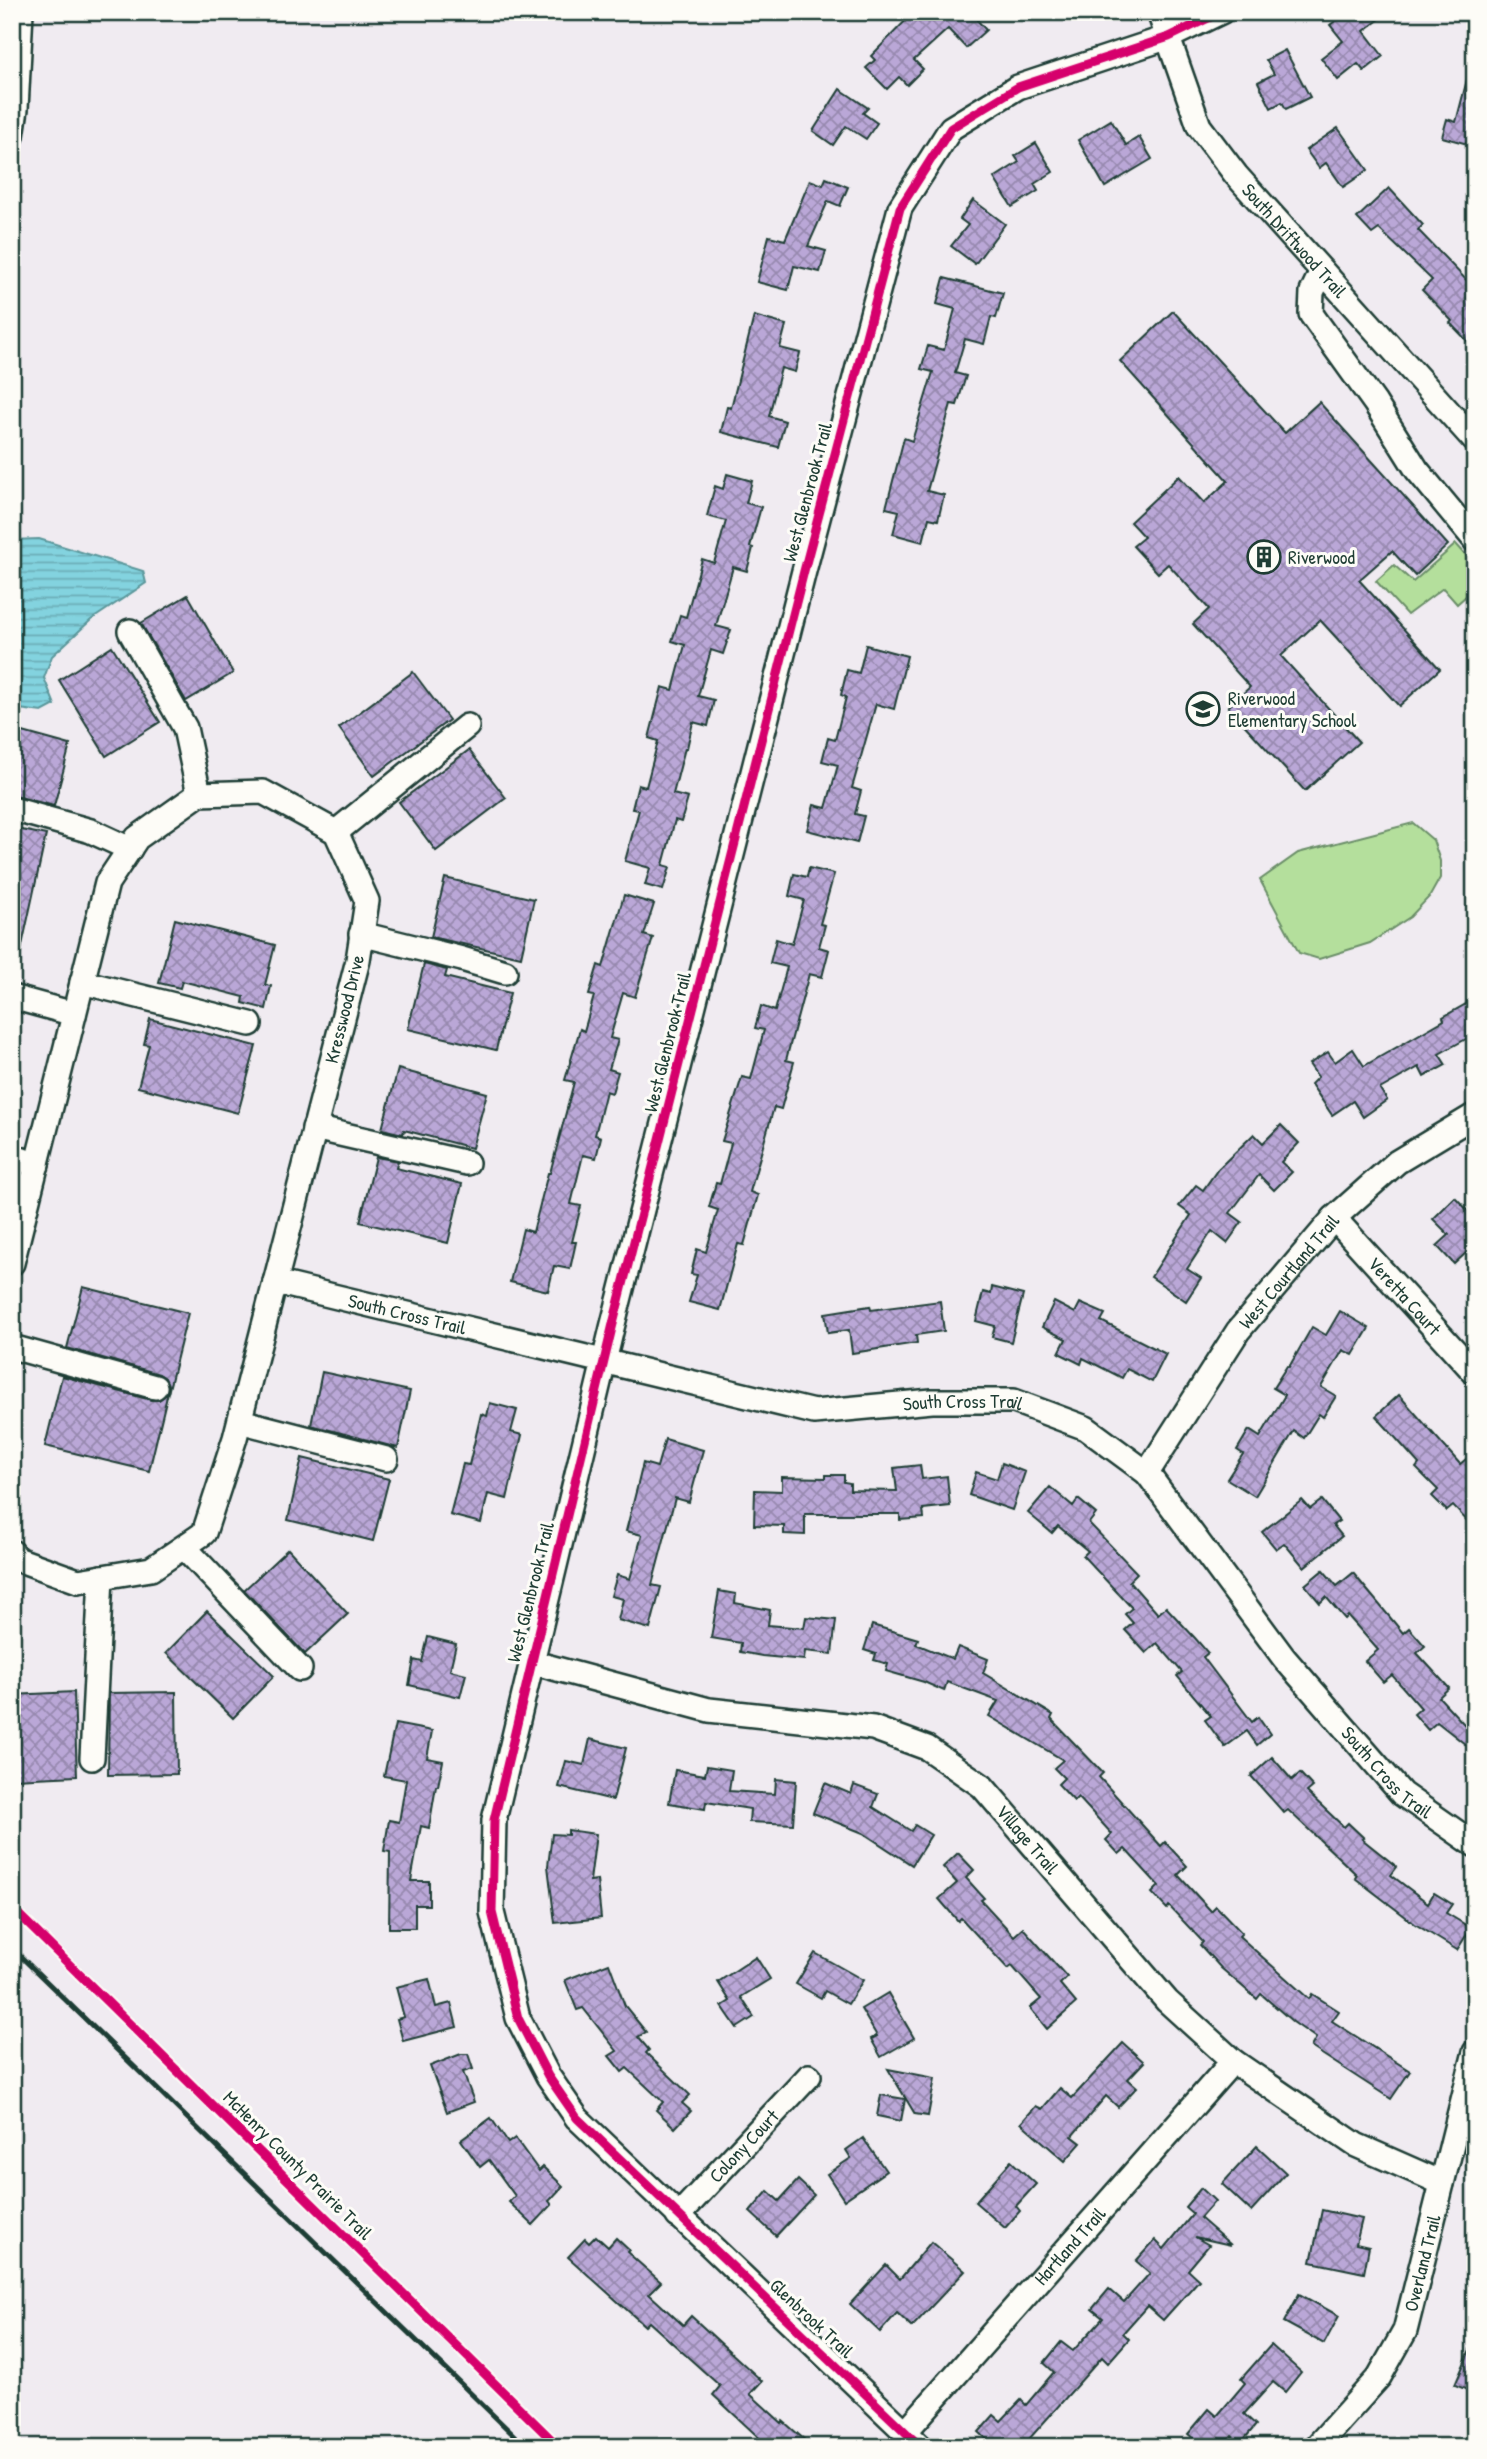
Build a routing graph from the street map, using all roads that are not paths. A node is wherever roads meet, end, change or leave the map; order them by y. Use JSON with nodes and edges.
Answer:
{"nodes":[{"id":1,"x":21,"y":12,"type":"edge"},
{"id":2,"x":1159,"y":12,"type":"edge"},
{"id":3,"x":1221,"y":12,"type":"edge"},
{"id":4,"x":1169,"y":37,"type":"junction"},
{"id":5,"x":13,"y":124,"type":"edge"},
{"id":6,"x":1322,"y":271,"type":"junction"},
{"id":7,"x":1475,"y":441,"type":"edge"},
{"id":8,"x":1475,"y":540,"type":"edge"},
{"id":9,"x":130,"y":631,"type":"dead end"},
{"id":10,"x":467,"y":726,"type":"dead end"},
{"id":11,"x":199,"y":794,"type":"junction"},
{"id":12,"x":12,"y":809,"type":"edge"},
{"id":13,"x":336,"y":832,"type":"junction"},
{"id":14,"x":130,"y":849,"type":"junction"},
{"id":15,"x":361,"y":934,"type":"junction"},
{"id":16,"x":505,"y":972,"type":"dead end"},
{"id":17,"x":82,"y":982,"type":"junction"},
{"id":18,"x":12,"y":997,"type":"edge"},
{"id":19,"x":74,"y":1014,"type":"junction"},
{"id":20,"x":250,"y":1024,"type":"dead end"},
{"id":21,"x":1475,"y":1115,"type":"edge"},
{"id":22,"x":314,"y":1128,"type":"junction"},
{"id":23,"x":12,"y":1159,"type":"edge"},
{"id":24,"x":467,"y":1163,"type":"dead end"},
{"id":25,"x":37,"y":1165,"type":"junction"},
{"id":26,"x":1334,"y":1218,"type":"junction"},
{"id":27,"x":12,"y":1263,"type":"edge"},
{"id":28,"x":275,"y":1282,"type":"junction"},
{"id":29,"x":12,"y":1347,"type":"edge"},
{"id":30,"x":603,"y":1363,"type":"junction"},
{"id":31,"x":1475,"y":1373,"type":"edge"},
{"id":32,"x":155,"y":1387,"type":"dead end"},
{"id":33,"x":240,"y":1421,"type":"junction"},
{"id":34,"x":386,"y":1459,"type":"dead end"},
{"id":35,"x":1147,"y":1473,"type":"junction"},
{"id":36,"x":184,"y":1548,"type":"junction"},
{"id":37,"x":12,"y":1552,"type":"edge"},
{"id":38,"x":101,"y":1577,"type":"junction"},
{"id":39,"x":531,"y":1662,"type":"junction"},
{"id":40,"x":299,"y":1669,"type":"dead end"},
{"id":41,"x":92,"y":1758,"type":"dead end"},
{"id":42,"x":1475,"y":1845,"type":"edge"},
{"id":43,"x":1475,"y":2052,"type":"edge"},
{"id":44,"x":1233,"y":2061,"type":"junction"},
{"id":45,"x":809,"y":2076,"type":"dead end"},
{"id":46,"x":1442,"y":2183,"type":"junction"},
{"id":47,"x":678,"y":2216,"type":"junction"},
{"id":48,"x":914,"y":2439,"type":"edge"},
{"id":49,"x":1316,"y":2447,"type":"edge"}],
"edges":[{"from":1,"to":5,"type":"street"},
{"from":2,"to":4,"type":"street","name":"South Driftwood Trail"},
{"from":3,"to":4,"type":"street","name":"West Glenbrook Trail"},
{"from":4,"to":6,"type":"street","name":"South Driftwood Trail"},
{"from":4,"to":30,"type":"street","name":"West Glenbrook Trail"},
{"from":6,"to":7,"type":"street","name":"South Driftwood Trail"},
{"from":6,"to":8,"type":"street"},
{"from":9,"to":11,"type":"street"},
{"from":10,"to":13,"type":"street"},
{"from":11,"to":13,"type":"street"},
{"from":11,"to":14,"type":"street"},
{"from":12,"to":14,"type":"street"},
{"from":13,"to":15,"type":"street","name":"Kresswood Drive"},
{"from":14,"to":17,"type":"street"},
{"from":15,"to":16,"type":"street"},
{"from":15,"to":22,"type":"street","name":"Kresswood Drive"},
{"from":17,"to":19,"type":"street"},
{"from":17,"to":20,"type":"street"},
{"from":18,"to":19,"type":"street"},
{"from":19,"to":25,"type":"street"},
{"from":21,"to":26,"type":"street","name":"West Courtland Trail"},
{"from":22,"to":24,"type":"street"},
{"from":22,"to":28,"type":"street","name":"Kresswood Drive"},
{"from":23,"to":25,"type":"street"},
{"from":25,"to":27,"type":"street"},
{"from":26,"to":31,"type":"street","name":"Veretta Court"},
{"from":26,"to":35,"type":"street","name":"West Courtland Trail"},
{"from":28,"to":30,"type":"street","name":"South Cross Trail"},
{"from":28,"to":33,"type":"street","name":"Kresswood Drive"},
{"from":29,"to":32,"type":"street"},
{"from":30,"to":35,"type":"street","name":"South Cross Trail"},
{"from":30,"to":39,"type":"street","name":"West Glenbrook Trail"},
{"from":33,"to":34,"type":"street"},
{"from":33,"to":36,"type":"street","name":"Kresswood Drive"},
{"from":35,"to":42,"type":"street","name":"South Cross Trail"},
{"from":36,"to":38,"type":"street","name":"Kresswood Drive"},
{"from":36,"to":40,"type":"street"},
{"from":37,"to":38,"type":"street","name":"Kresswood Drive"},
{"from":38,"to":41,"type":"street"},
{"from":39,"to":44,"type":"street","name":"Village Trail"},
{"from":39,"to":47,"type":"street","name":"West Glenbrook Trail"},
{"from":43,"to":46,"type":"street","name":"Overland Trail"},
{"from":44,"to":46,"type":"street","name":"Village Trail"},
{"from":44,"to":48,"type":"street","name":"Hartland Trail"},
{"from":45,"to":47,"type":"street","name":"Colony Court"},
{"from":46,"to":49,"type":"street","name":"Overland Trail"},
{"from":47,"to":48,"type":"street","name":"Glenbrook Trail"}]}
